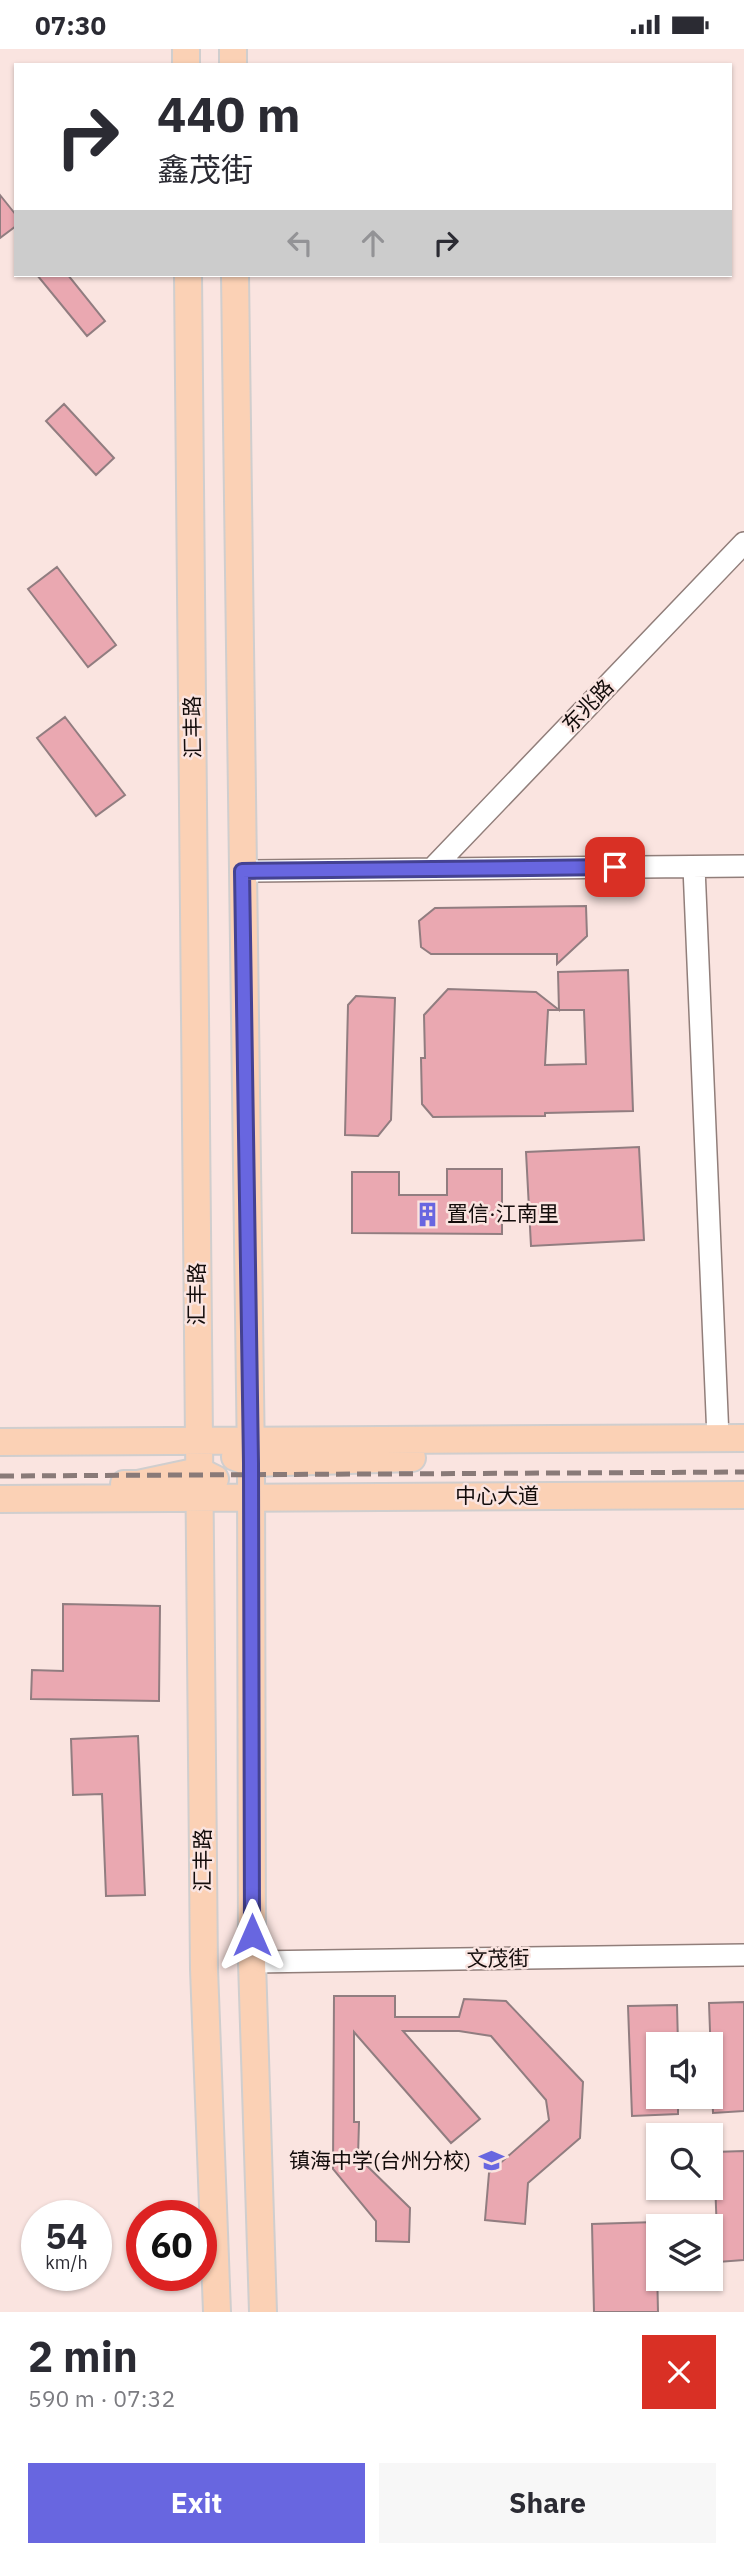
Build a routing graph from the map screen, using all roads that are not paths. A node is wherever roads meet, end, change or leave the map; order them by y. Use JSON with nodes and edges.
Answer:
{"nodes":[{"id":1,"x":188,"y":277,"type":"edge"},
{"id":2,"x":235,"y":277,"type":"edge"},
{"id":3,"x":744,"y":543,"type":"edge"},
{"id":4,"x":744,"y":866,"type":"edge"},
{"id":5,"x":694,"y":867,"type":"junction"},
{"id":6,"x":432,"y":869,"type":"junction"},
{"id":7,"x":242,"y":871,"type":"junction"},
{"id":8,"x":718,"y":1438,"type":"junction"},
{"id":9,"x":744,"y":1438,"type":"edge"},
{"id":10,"x":544,"y":1439,"type":"junction"},
{"id":11,"x":162,"y":1441,"type":"junction"},
{"id":12,"x":198,"y":1441,"type":"junction"},
{"id":13,"x":0,"y":1442,"type":"edge"},
{"id":14,"x":250,"y":1452,"type":"junction"},
{"id":15,"x":0,"y":1455,"type":"edge"},
{"id":16,"x":318,"y":1459,"type":"junction"},
{"id":17,"x":199,"y":1471,"type":"junction"},
{"id":18,"x":0,"y":1484,"type":"edge"},
{"id":19,"x":138,"y":1484,"type":"junction"},
{"id":20,"x":744,"y":1495,"type":"edge"},
{"id":21,"x":250,"y":1497,"type":"junction"},
{"id":22,"x":323,"y":1497,"type":"junction"},
{"id":23,"x":200,"y":1498,"type":"junction"},
{"id":24,"x":0,"y":1499,"type":"edge"},
{"id":25,"x":744,"y":1955,"type":"edge"},
{"id":26,"x":252,"y":1962,"type":"junction"},
{"id":27,"x":217,"y":2312,"type":"edge"},
{"id":28,"x":263,"y":2312,"type":"edge"}],
"edges":[{"from":1,"to":12,"type":"main road","name":"汇丰路"},
{"from":2,"to":7,"type":"main road"},
{"from":3,"to":6,"type":"street","name":"东兆路"},
{"from":4,"to":5,"type":"street"},
{"from":5,"to":6,"type":"street"},
{"from":5,"to":8,"type":"street"},
{"from":6,"to":7,"type":"street"},
{"from":7,"to":14,"type":"main road"},
{"from":8,"to":9,"type":"main road","name":"中心大道"},
{"from":8,"to":10,"type":"main road","name":"中心大道"},
{"from":10,"to":14,"type":"main road","name":"中心大道"},
{"from":10,"to":16,"type":"main road","name":"中心大道"},
{"from":11,"to":12,"type":"main road","name":"中心大道"},
{"from":11,"to":13,"type":"main road","name":"中心大道"},
{"from":11,"to":15,"type":"main road","name":"中心大道"},
{"from":12,"to":14,"type":"main road","name":"中心大道"},
{"from":12,"to":17,"type":"main road","name":"汇丰路"},
{"from":14,"to":16,"type":"main road","name":"中心大道"},
{"from":14,"to":21,"type":"main road"},
{"from":16,"to":22,"type":"main road"},
{"from":17,"to":19,"type":"main road","name":"中心大道"},
{"from":17,"to":21,"type":"main road","name":"中心大道"},
{"from":17,"to":23,"type":"main road","name":"汇丰路"},
{"from":18,"to":19,"type":"main road","name":"中心大道"},
{"from":19,"to":23,"type":"main road","name":"中心大道"},
{"from":20,"to":22,"type":"main road","name":"中心大道"},
{"from":21,"to":22,"type":"main road","name":"中心大道"},
{"from":21,"to":23,"type":"main road","name":"中心大道"},
{"from":21,"to":26,"type":"main road"},
{"from":23,"to":24,"type":"main road","name":"中心大道"},
{"from":23,"to":27,"type":"main road","name":"汇丰路"},
{"from":25,"to":26,"type":"street","name":"文茂街"},
{"from":26,"to":28,"type":"main road"}]}
